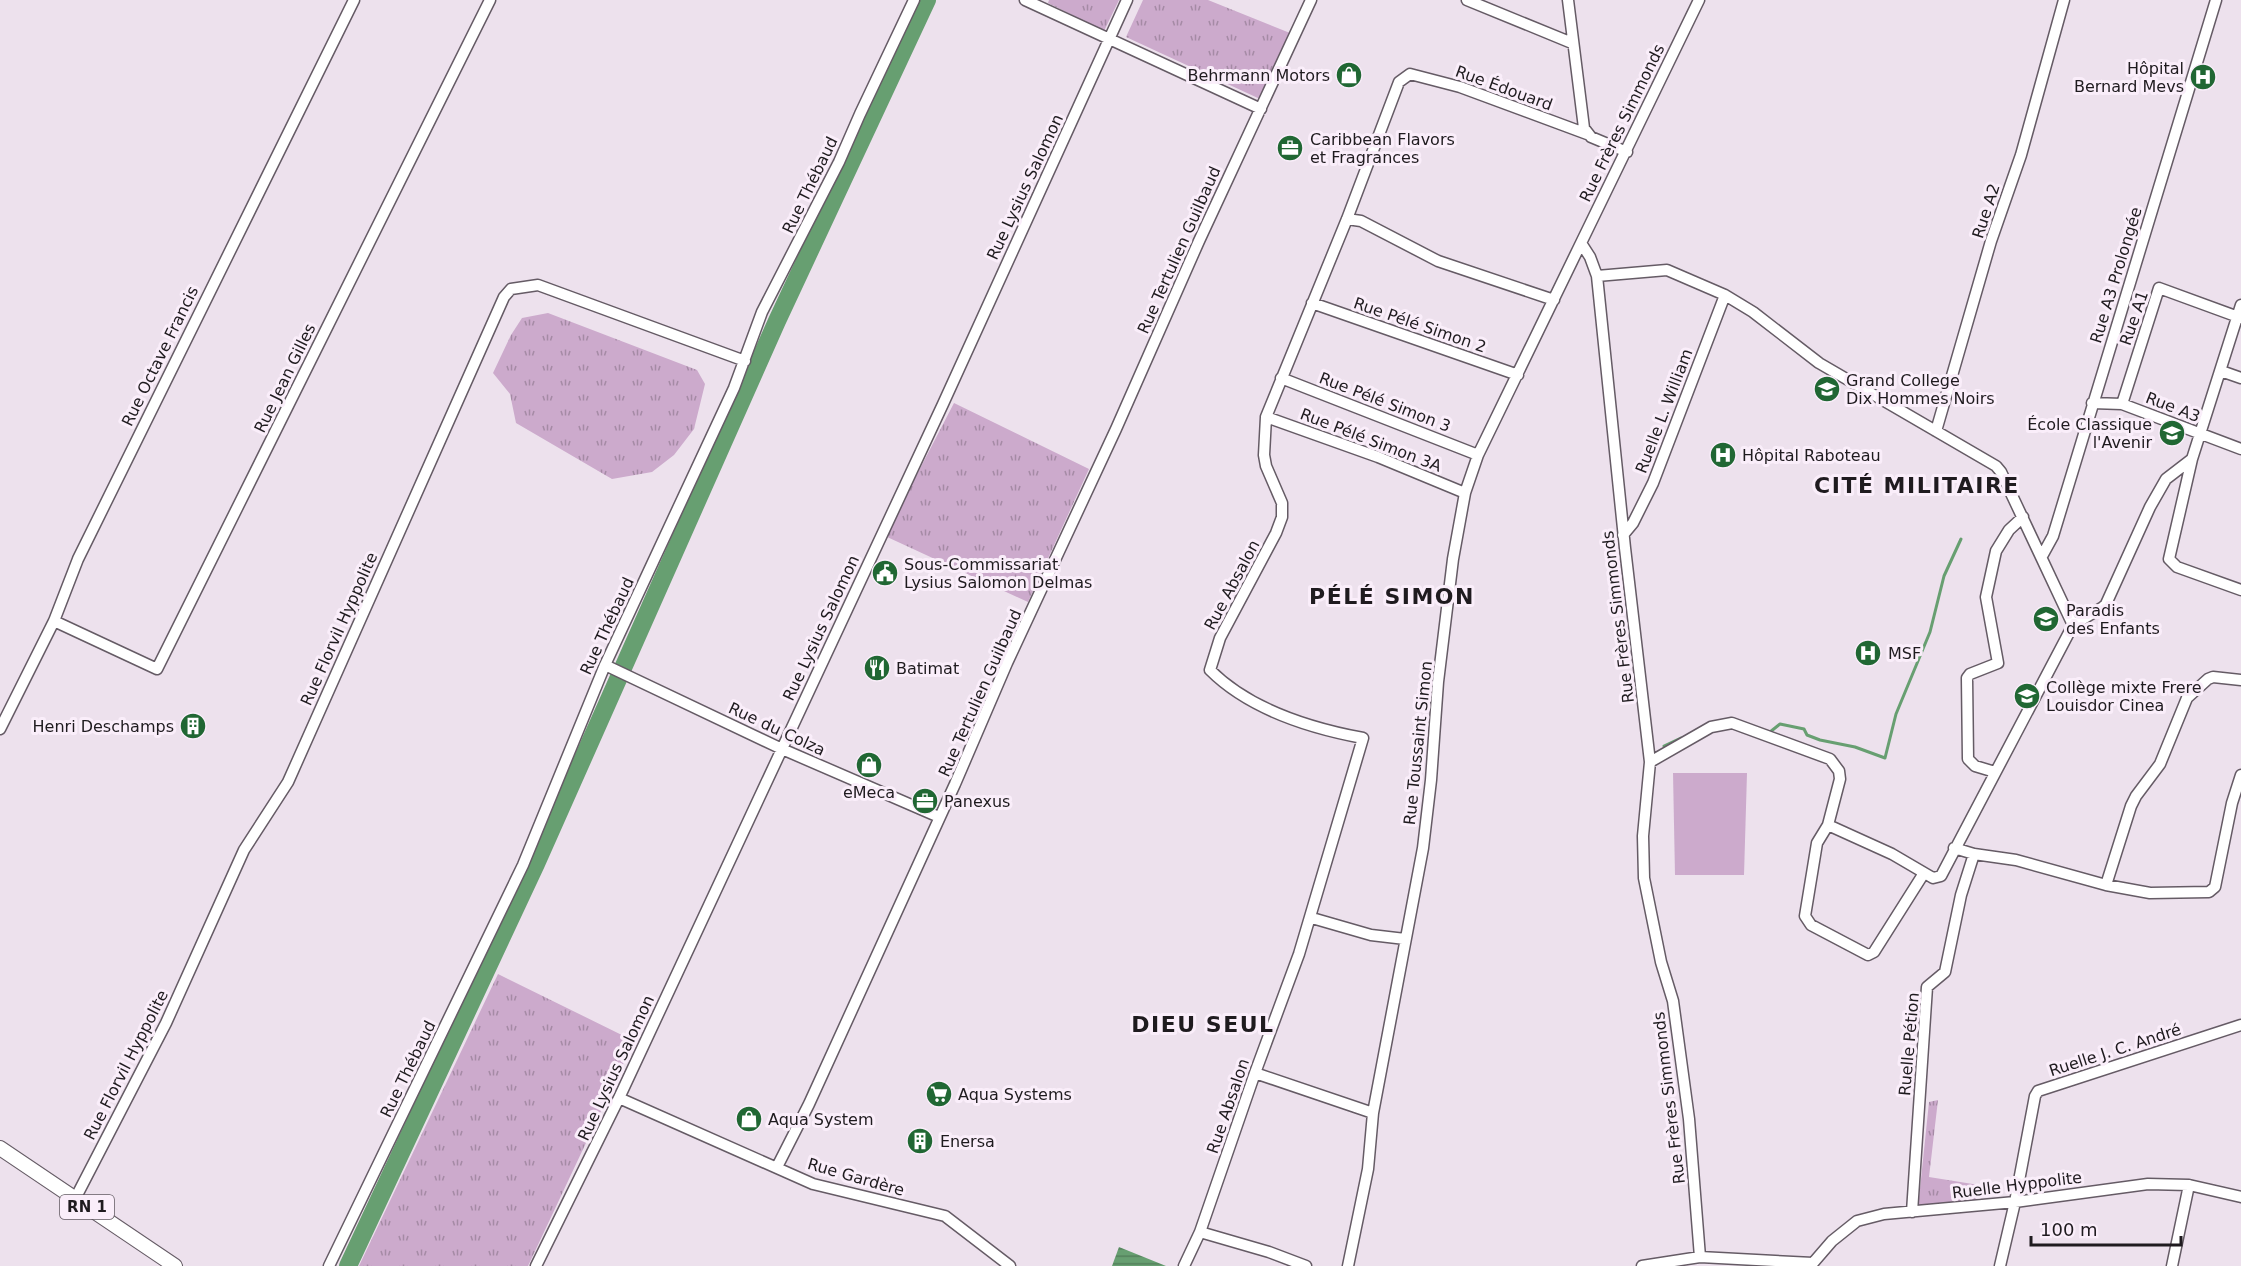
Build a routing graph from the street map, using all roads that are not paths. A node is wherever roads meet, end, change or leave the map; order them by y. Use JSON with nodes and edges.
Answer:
{"nodes":[{"id":1,"x":354,"y":0,"type":"edge"},
{"id":2,"x":490,"y":0,"type":"edge"},
{"id":3,"x":914,"y":0,"type":"edge"},
{"id":4,"x":1025,"y":0,"type":"edge"},
{"id":5,"x":1127,"y":0,"type":"edge"},
{"id":6,"x":1311,"y":0,"type":"edge"},
{"id":7,"x":1467,"y":0,"type":"edge"},
{"id":8,"x":1568,"y":0,"type":"edge"},
{"id":9,"x":1698,"y":0,"type":"edge"},
{"id":10,"x":2064,"y":0,"type":"edge"},
{"id":11,"x":2216,"y":0,"type":"edge"},
{"id":12,"x":1109,"y":39,"type":"junction"},
{"id":13,"x":1572,"y":43,"type":"junction"},
{"id":14,"x":1410,"y":74,"type":"joint"},
{"id":15,"x":1261,"y":109,"type":"junction"},
{"id":16,"x":1587,"y":134,"type":"junction"},
{"id":17,"x":1627,"y":152,"type":"junction"},
{"id":18,"x":1347,"y":219,"type":"junction"},
{"id":19,"x":1581,"y":243,"type":"junction"},
{"id":20,"x":1597,"y":276,"type":"junction"},
{"id":21,"x":1725,"y":295,"type":"junction"},
{"id":22,"x":1554,"y":300,"type":"junction"},
{"id":23,"x":1312,"y":303,"type":"junction"},
{"id":24,"x":2241,"y":305,"type":"edge"},
{"id":25,"x":2239,"y":318,"type":"edge"},
{"id":26,"x":745,"y":361,"type":"junction"},
{"id":27,"x":2221,"y":371,"type":"junction"},
{"id":28,"x":1518,"y":375,"type":"junction"},
{"id":29,"x":1281,"y":378,"type":"junction"},
{"id":30,"x":2241,"y":378,"type":"edge"},
{"id":31,"x":2092,"y":403,"type":"junction"},
{"id":32,"x":2122,"y":404,"type":"junction"},
{"id":33,"x":1266,"y":417,"type":"junction"},
{"id":34,"x":1936,"y":431,"type":"junction"},
{"id":35,"x":2199,"y":433,"type":"junction"},
{"id":36,"x":2241,"y":449,"type":"edge"},
{"id":37,"x":1478,"y":455,"type":"junction"},
{"id":38,"x":2192,"y":459,"type":"junction"},
{"id":39,"x":1465,"y":493,"type":"junction"},
{"id":40,"x":2023,"y":517,"type":"junction"},
{"id":41,"x":1623,"y":535,"type":"junction"},
{"id":42,"x":2042,"y":556,"type":"junction"},
{"id":43,"x":2241,"y":590,"type":"edge"},
{"id":44,"x":54,"y":621,"type":"junction"},
{"id":45,"x":2073,"y":625,"type":"junction"},
{"id":46,"x":608,"y":666,"type":"junction"},
{"id":47,"x":2241,"y":680,"type":"edge"},
{"id":48,"x":0,"y":729,"type":"edge"},
{"id":49,"x":782,"y":749,"type":"junction"},
{"id":50,"x":1650,"y":762,"type":"junction"},
{"id":51,"x":1995,"y":772,"type":"junction"},
{"id":52,"x":2241,"y":775,"type":"edge"},
{"id":53,"x":939,"y":817,"type":"junction"},
{"id":54,"x":1828,"y":825,"type":"junction"},
{"id":55,"x":1954,"y":848,"type":"junction"},
{"id":56,"x":1974,"y":854,"type":"junction"},
{"id":57,"x":1924,"y":873,"type":"junction"},
{"id":58,"x":2106,"y":885,"type":"junction"},
{"id":59,"x":1312,"y":918,"type":"junction"},
{"id":60,"x":1404,"y":939,"type":"junction"},
{"id":61,"x":2241,"y":1025,"type":"edge"},
{"id":62,"x":1256,"y":1072,"type":"junction"},
{"id":63,"x":619,"y":1098,"type":"junction"},
{"id":64,"x":1372,"y":1113,"type":"junction"},
{"id":65,"x":0,"y":1148,"type":"edge"},
{"id":66,"x":777,"y":1167,"type":"junction"},
{"id":67,"x":2189,"y":1185,"type":"junction"},
{"id":68,"x":2241,"y":1197,"type":"edge"},
{"id":69,"x":75,"y":1199,"type":"junction"},
{"id":70,"x":2015,"y":1202,"type":"junction"},
{"id":71,"x":1912,"y":1212,"type":"junction"},
{"id":72,"x":1200,"y":1232,"type":"junction"},
{"id":73,"x":1700,"y":1257,"type":"junction"},
{"id":74,"x":1813,"y":1264,"type":"edge"},
{"id":75,"x":175,"y":1266,"type":"edge"},
{"id":76,"x":329,"y":1266,"type":"edge"},
{"id":77,"x":536,"y":1266,"type":"edge"},
{"id":78,"x":1010,"y":1266,"type":"edge"},
{"id":79,"x":1184,"y":1266,"type":"edge"},
{"id":80,"x":1306,"y":1266,"type":"edge"},
{"id":81,"x":1348,"y":1266,"type":"edge"},
{"id":82,"x":1642,"y":1266,"type":"edge"},
{"id":83,"x":2000,"y":1266,"type":"edge"},
{"id":84,"x":2172,"y":1266,"type":"edge"}],
"edges":[{"from":1,"to":44,"type":"street","name":"Rue Octave Francis"},
{"from":2,"to":44,"type":"street","name":"Rue Jean Gilles"},
{"from":3,"to":26,"type":"street","name":"Rue Thébaud"},
{"from":4,"to":12,"type":"street"},
{"from":5,"to":12,"type":"street","name":"Rue Lysius Salomon"},
{"from":6,"to":15,"type":"street","name":"Rue Tertulien Guilbaud"},
{"from":7,"to":13,"type":"street"},
{"from":8,"to":13,"type":"street"},
{"from":9,"to":17,"type":"street","name":"Rue Frères Simmonds"},
{"from":10,"to":34,"type":"street","name":"Rue A2"},
{"from":11,"to":31,"type":"street","name":"Rue A3 Prolongée"},
{"from":12,"to":15,"type":"street"},
{"from":12,"to":49,"type":"street","name":"Rue Lysius Salomon"},
{"from":13,"to":16,"type":"street"},
{"from":14,"to":16,"type":"street","name":"Rue Édouard"},
{"from":14,"to":18,"type":"street","name":"Rue Absalon"},
{"from":15,"to":53,"type":"street","name":"Rue Tertulien Guilbaud"},
{"from":16,"to":17,"type":"street","name":"Rue Édouard"},
{"from":17,"to":19,"type":"street","name":"Rue Frères Simmonds"},
{"from":18,"to":22,"type":"street"},
{"from":18,"to":23,"type":"street","name":"Rue Absalon"},
{"from":19,"to":20,"type":"street","name":"Rue Frères Simmonds"},
{"from":19,"to":22,"type":"street","name":"Rue Toussaint Simon"},
{"from":20,"to":21,"type":"street"},
{"from":20,"to":41,"type":"street","name":"Rue Frères Simmonds"},
{"from":21,"to":34,"type":"street"},
{"from":21,"to":41,"type":"street","name":"Ruelle L. William"},
{"from":22,"to":28,"type":"street","name":"Rue Toussaint Simon"},
{"from":23,"to":28,"type":"street","name":"Rue Pélé Simon 2"},
{"from":23,"to":29,"type":"street","name":"Rue Absalon"},
{"from":24,"to":25,"type":"street"},
{"from":25,"to":27,"type":"street"},
{"from":25,"to":32,"type":"street","name":"Rue A1"},
{"from":26,"to":46,"type":"street","name":"Rue Thébaud"},
{"from":26,"to":69,"type":"street","name":"Rue Florvil Hyppolite"},
{"from":27,"to":30,"type":"street"},
{"from":27,"to":35,"type":"street"},
{"from":28,"to":37,"type":"street","name":"Rue Toussaint Simon"},
{"from":29,"to":33,"type":"street","name":"Rue Absalon"},
{"from":29,"to":37,"type":"street","name":"Rue Pélé Simon 3"},
{"from":31,"to":32,"type":"street","name":"Rue A3"},
{"from":31,"to":42,"type":"street","name":"Rue A3 Prolongée"},
{"from":32,"to":35,"type":"street","name":"Rue A3"},
{"from":33,"to":39,"type":"street","name":"Rue Pélé Simon 3A"},
{"from":33,"to":59,"type":"street","name":"Rue Absalon"},
{"from":34,"to":40,"type":"street"},
{"from":35,"to":36,"type":"street","name":"Rue A3"},
{"from":35,"to":38,"type":"street"},
{"from":37,"to":39,"type":"street","name":"Rue Toussaint Simon"},
{"from":38,"to":43,"type":"street"},
{"from":38,"to":45,"type":"street"},
{"from":39,"to":60,"type":"street","name":"Rue Toussaint Simon"},
{"from":40,"to":42,"type":"street"},
{"from":40,"to":51,"type":"street"},
{"from":41,"to":50,"type":"street","name":"Rue Frères Simmonds"},
{"from":42,"to":45,"type":"street"},
{"from":44,"to":48,"type":"street","name":"Rue Octave Francis"},
{"from":45,"to":51,"type":"street"},
{"from":46,"to":49,"type":"street","name":"Rue du Colza"},
{"from":46,"to":76,"type":"street","name":"Rue Thébaud"},
{"from":47,"to":58,"type":"street"},
{"from":49,"to":53,"type":"street","name":"Rue du Colza"},
{"from":49,"to":63,"type":"street","name":"Rue Lysius Salomon"},
{"from":50,"to":54,"type":"street"},
{"from":50,"to":73,"type":"street","name":"Rue Frères Simmonds"},
{"from":51,"to":55,"type":"street"},
{"from":52,"to":58,"type":"street"},
{"from":53,"to":66,"type":"street","name":"Rue Tertulien Guilbaud"},
{"from":54,"to":57,"type":"street"},
{"from":54,"to":57,"type":"street"},
{"from":55,"to":56,"type":"street"},
{"from":55,"to":57,"type":"street"},
{"from":56,"to":58,"type":"street"},
{"from":56,"to":71,"type":"street","name":"Ruelle Pétion"},
{"from":59,"to":60,"type":"street"},
{"from":59,"to":62,"type":"street","name":"Rue Absalon"},
{"from":60,"to":64,"type":"street","name":"Rue Toussaint Simon"},
{"from":61,"to":70,"type":"street","name":"Ruelle J. C. André"},
{"from":62,"to":64,"type":"street"},
{"from":62,"to":72,"type":"street","name":"Rue Absalon"},
{"from":63,"to":66,"type":"street","name":"Rue Gardère"},
{"from":63,"to":77,"type":"street","name":"Rue Lysius Salomon"},
{"from":64,"to":81,"type":"street","name":"Rue Toussaint Simon"},
{"from":65,"to":69,"type":"main road","number":"RN 1"},
{"from":66,"to":78,"type":"street","name":"Rue Gardère"},
{"from":67,"to":68,"type":"street","name":"Ruelle Hyppolite"},
{"from":67,"to":70,"type":"street","name":"Ruelle Hyppolite"},
{"from":67,"to":84,"type":"street"},
{"from":69,"to":75,"type":"main road","number":"RN 1"},
{"from":70,"to":71,"type":"street","name":"Ruelle Hyppolite"},
{"from":70,"to":83,"type":"street"},
{"from":71,"to":74,"type":"street","name":"Ruelle Hyppolite"},
{"from":72,"to":79,"type":"street","name":"Rue Absalon"},
{"from":72,"to":80,"type":"street"},
{"from":73,"to":74,"type":"street"},
{"from":73,"to":82,"type":"street"}]}
